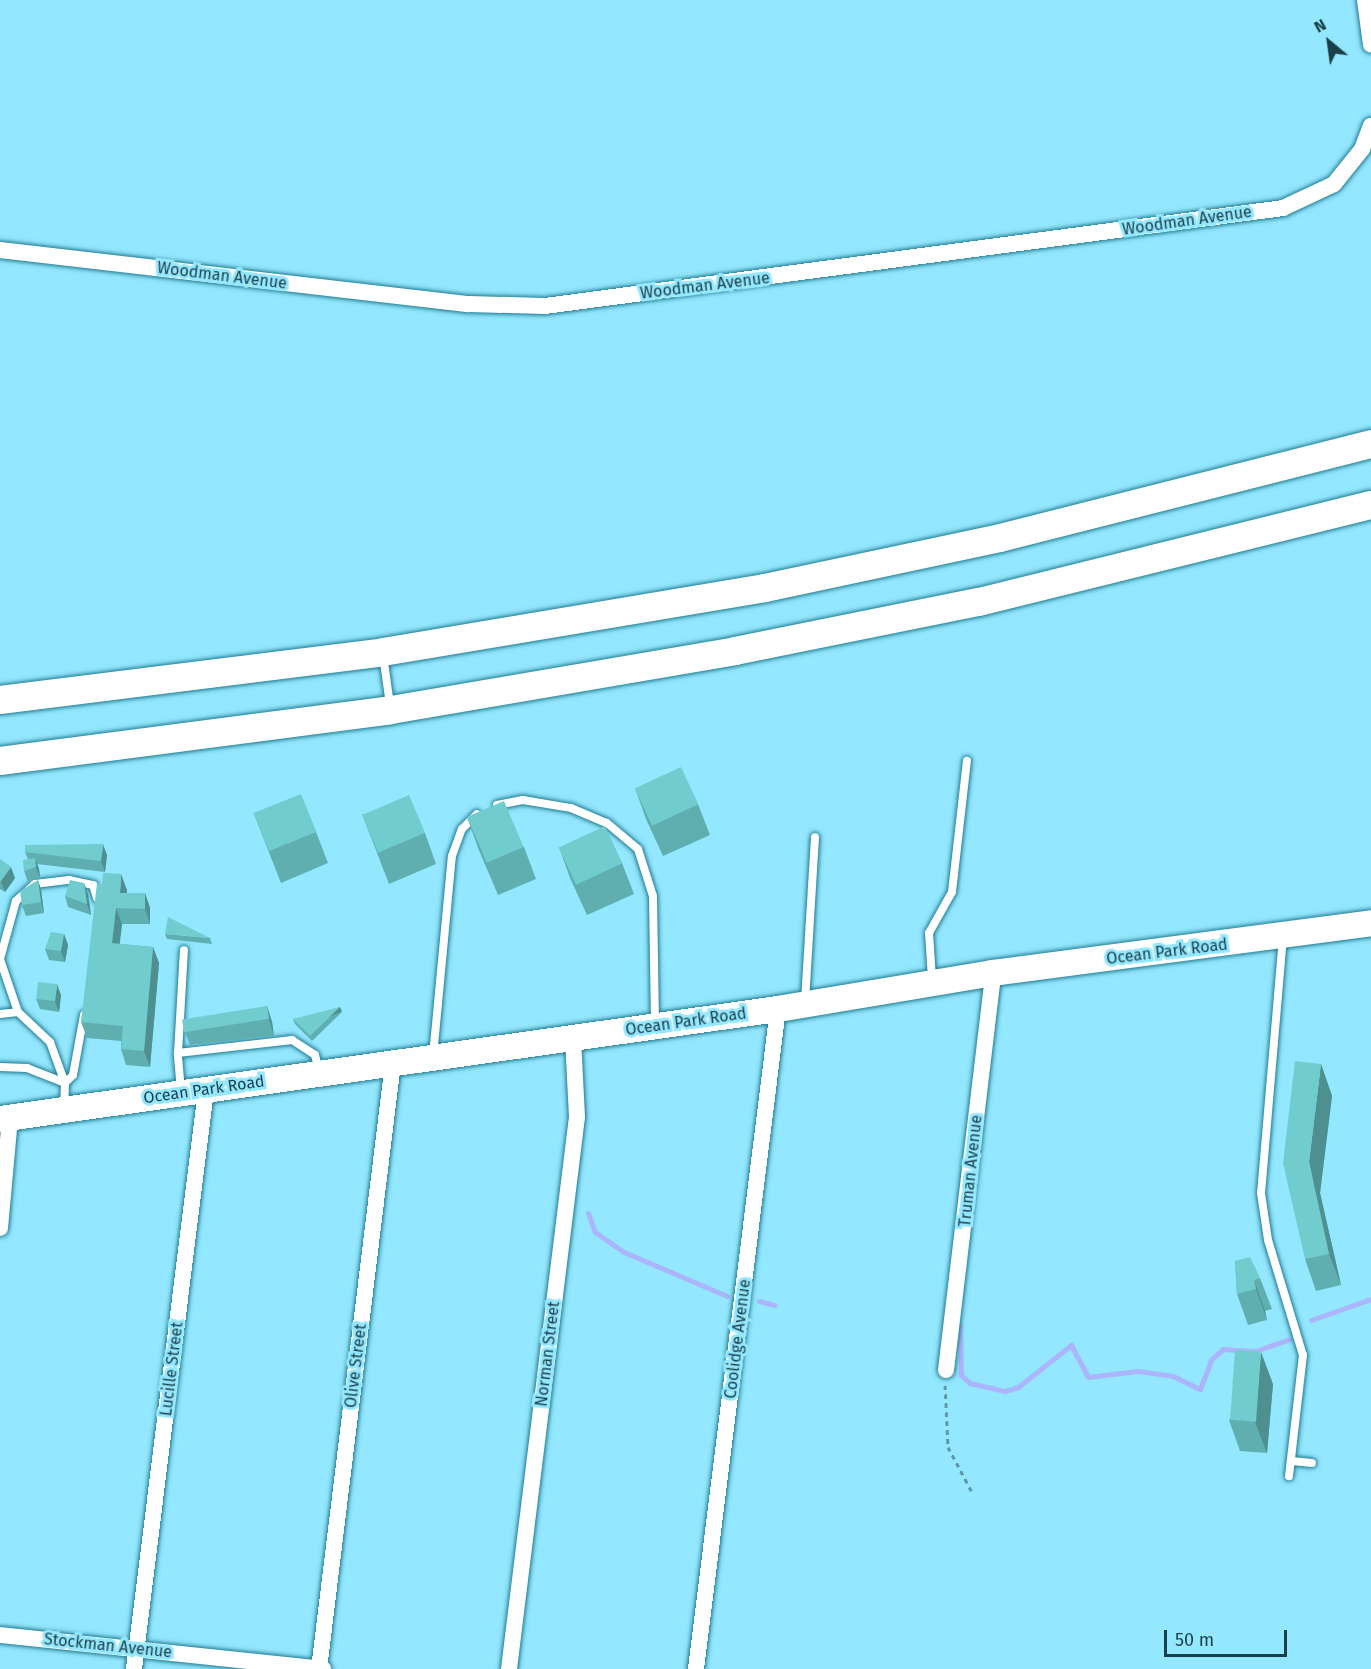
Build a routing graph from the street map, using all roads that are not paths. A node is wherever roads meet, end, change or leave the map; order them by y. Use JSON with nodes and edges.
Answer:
{"nodes":[{"id":1,"x":1365,"y":0,"type":"edge"},
{"id":2,"x":1371,"y":45,"type":"edge"},
{"id":3,"x":1371,"y":126,"type":"edge"},
{"id":4,"x":0,"y":250,"type":"edge"},
{"id":5,"x":1371,"y":444,"type":"edge"},
{"id":6,"x":1371,"y":505,"type":"edge"},
{"id":7,"x":383,"y":652,"type":"junction"},
{"id":8,"x":2,"y":699,"type":"edge"},
{"id":9,"x":391,"y":710,"type":"junction"},
{"id":10,"x":0,"y":761,"type":"edge"},
{"id":11,"x":967,"y":761,"type":"dead end"},
{"id":12,"x":815,"y":837,"type":"dead end"},
{"id":13,"x":98,"y":911,"type":"edge"},
{"id":14,"x":1371,"y":923,"type":"edge"},
{"id":15,"x":1283,"y":937,"type":"junction"},
{"id":16,"x":184,"y":950,"type":"dead end"},
{"id":17,"x":993,"y":973,"type":"junction"},
{"id":18,"x":932,"y":983,"type":"junction"},
{"id":19,"x":86,"y":999,"type":"edge"},
{"id":20,"x":805,"y":1005,"type":"junction"},
{"id":21,"x":778,"y":1009,"type":"junction"},
{"id":22,"x":18,"y":1012,"type":"junction"},
{"id":23,"x":0,"y":1014,"type":"edge"},
{"id":24,"x":655,"y":1026,"type":"junction"},
{"id":25,"x":573,"y":1038,"type":"junction"},
{"id":26,"x":178,"y":1053,"type":"junction"},
{"id":27,"x":433,"y":1058,"type":"junction"},
{"id":28,"x":393,"y":1063,"type":"junction"},
{"id":29,"x":0,"y":1067,"type":"edge"},
{"id":30,"x":319,"y":1074,"type":"junction"},
{"id":31,"x":65,"y":1083,"type":"junction"},
{"id":32,"x":194,"y":1092,"type":"junction"},
{"id":33,"x":64,"y":1110,"type":"junction"},
{"id":34,"x":5,"y":1119,"type":"edge"},
{"id":35,"x":0,"y":1228,"type":"edge"},
{"id":36,"x":946,"y":1370,"type":"road end"},
{"id":37,"x":1292,"y":1461,"type":"junction"},
{"id":38,"x":1312,"y":1463,"type":"dead end"},
{"id":39,"x":1289,"y":1476,"type":"dead end"},
{"id":40,"x":0,"y":1635,"type":"edge"},
{"id":41,"x":136,"y":1648,"type":"junction"},
{"id":42,"x":134,"y":1669,"type":"edge"},
{"id":43,"x":319,"y":1669,"type":"edge"},
{"id":44,"x":323,"y":1669,"type":"edge"},
{"id":45,"x":509,"y":1669,"type":"edge"},
{"id":46,"x":696,"y":1669,"type":"edge"}],
"edges":[{"from":1,"to":2,"type":"street"},
{"from":3,"to":4,"type":"street","name":"Woodman Avenue"},
{"from":5,"to":7,"type":"highway"},
{"from":6,"to":9,"type":"highway"},
{"from":7,"to":8,"type":"highway"},
{"from":7,"to":9,"type":"lane"},
{"from":9,"to":10,"type":"highway"},
{"from":11,"to":18,"type":"lane"},
{"from":12,"to":20,"type":"lane"},
{"from":13,"to":22,"type":"lane"},
{"from":14,"to":15,"type":"main road","name":"Ocean Park Road"},
{"from":15,"to":17,"type":"main road","name":"Ocean Park Road"},
{"from":15,"to":37,"type":"lane"},
{"from":16,"to":26,"type":"lane"},
{"from":17,"to":18,"type":"main road","name":"Ocean Park Road"},
{"from":17,"to":36,"type":"street","name":"Truman Avenue"},
{"from":18,"to":20,"type":"main road","name":"Ocean Park Road"},
{"from":19,"to":31,"type":"lane"},
{"from":20,"to":21,"type":"main road","name":"Ocean Park Road"},
{"from":21,"to":24,"type":"main road","name":"Ocean Park Road"},
{"from":21,"to":46,"type":"street","name":"Coolidge Avenue"},
{"from":22,"to":23,"type":"lane"},
{"from":22,"to":31,"type":"lane"},
{"from":24,"to":25,"type":"main road","name":"Ocean Park Road"},
{"from":24,"to":27,"type":"lane"},
{"from":25,"to":27,"type":"main road","name":"Ocean Park Road"},
{"from":25,"to":45,"type":"street","name":"Norman Street"},
{"from":26,"to":30,"type":"lane"},
{"from":26,"to":32,"type":"lane"},
{"from":27,"to":28,"type":"main road","name":"Ocean Park Road"},
{"from":28,"to":30,"type":"main road","name":"Ocean Park Road"},
{"from":28,"to":43,"type":"street","name":"Olive Street"},
{"from":29,"to":31,"type":"lane"},
{"from":30,"to":32,"type":"main road","name":"Ocean Park Road"},
{"from":31,"to":33,"type":"lane"},
{"from":32,"to":33,"type":"main road","name":"Ocean Park Road"},
{"from":32,"to":41,"type":"street","name":"Lucille Street"},
{"from":33,"to":34,"type":"main road","name":"Ocean Park Road"},
{"from":34,"to":35,"type":"street"},
{"from":37,"to":38,"type":"lane"},
{"from":37,"to":39,"type":"lane"},
{"from":40,"to":41,"type":"street","name":"Stockman Avenue"},
{"from":41,"to":42,"type":"street","name":"Lucille Street"},
{"from":41,"to":43,"type":"street","name":"Stockman Avenue"},
{"from":43,"to":44,"type":"street","name":"Stockman Avenue"}]}
